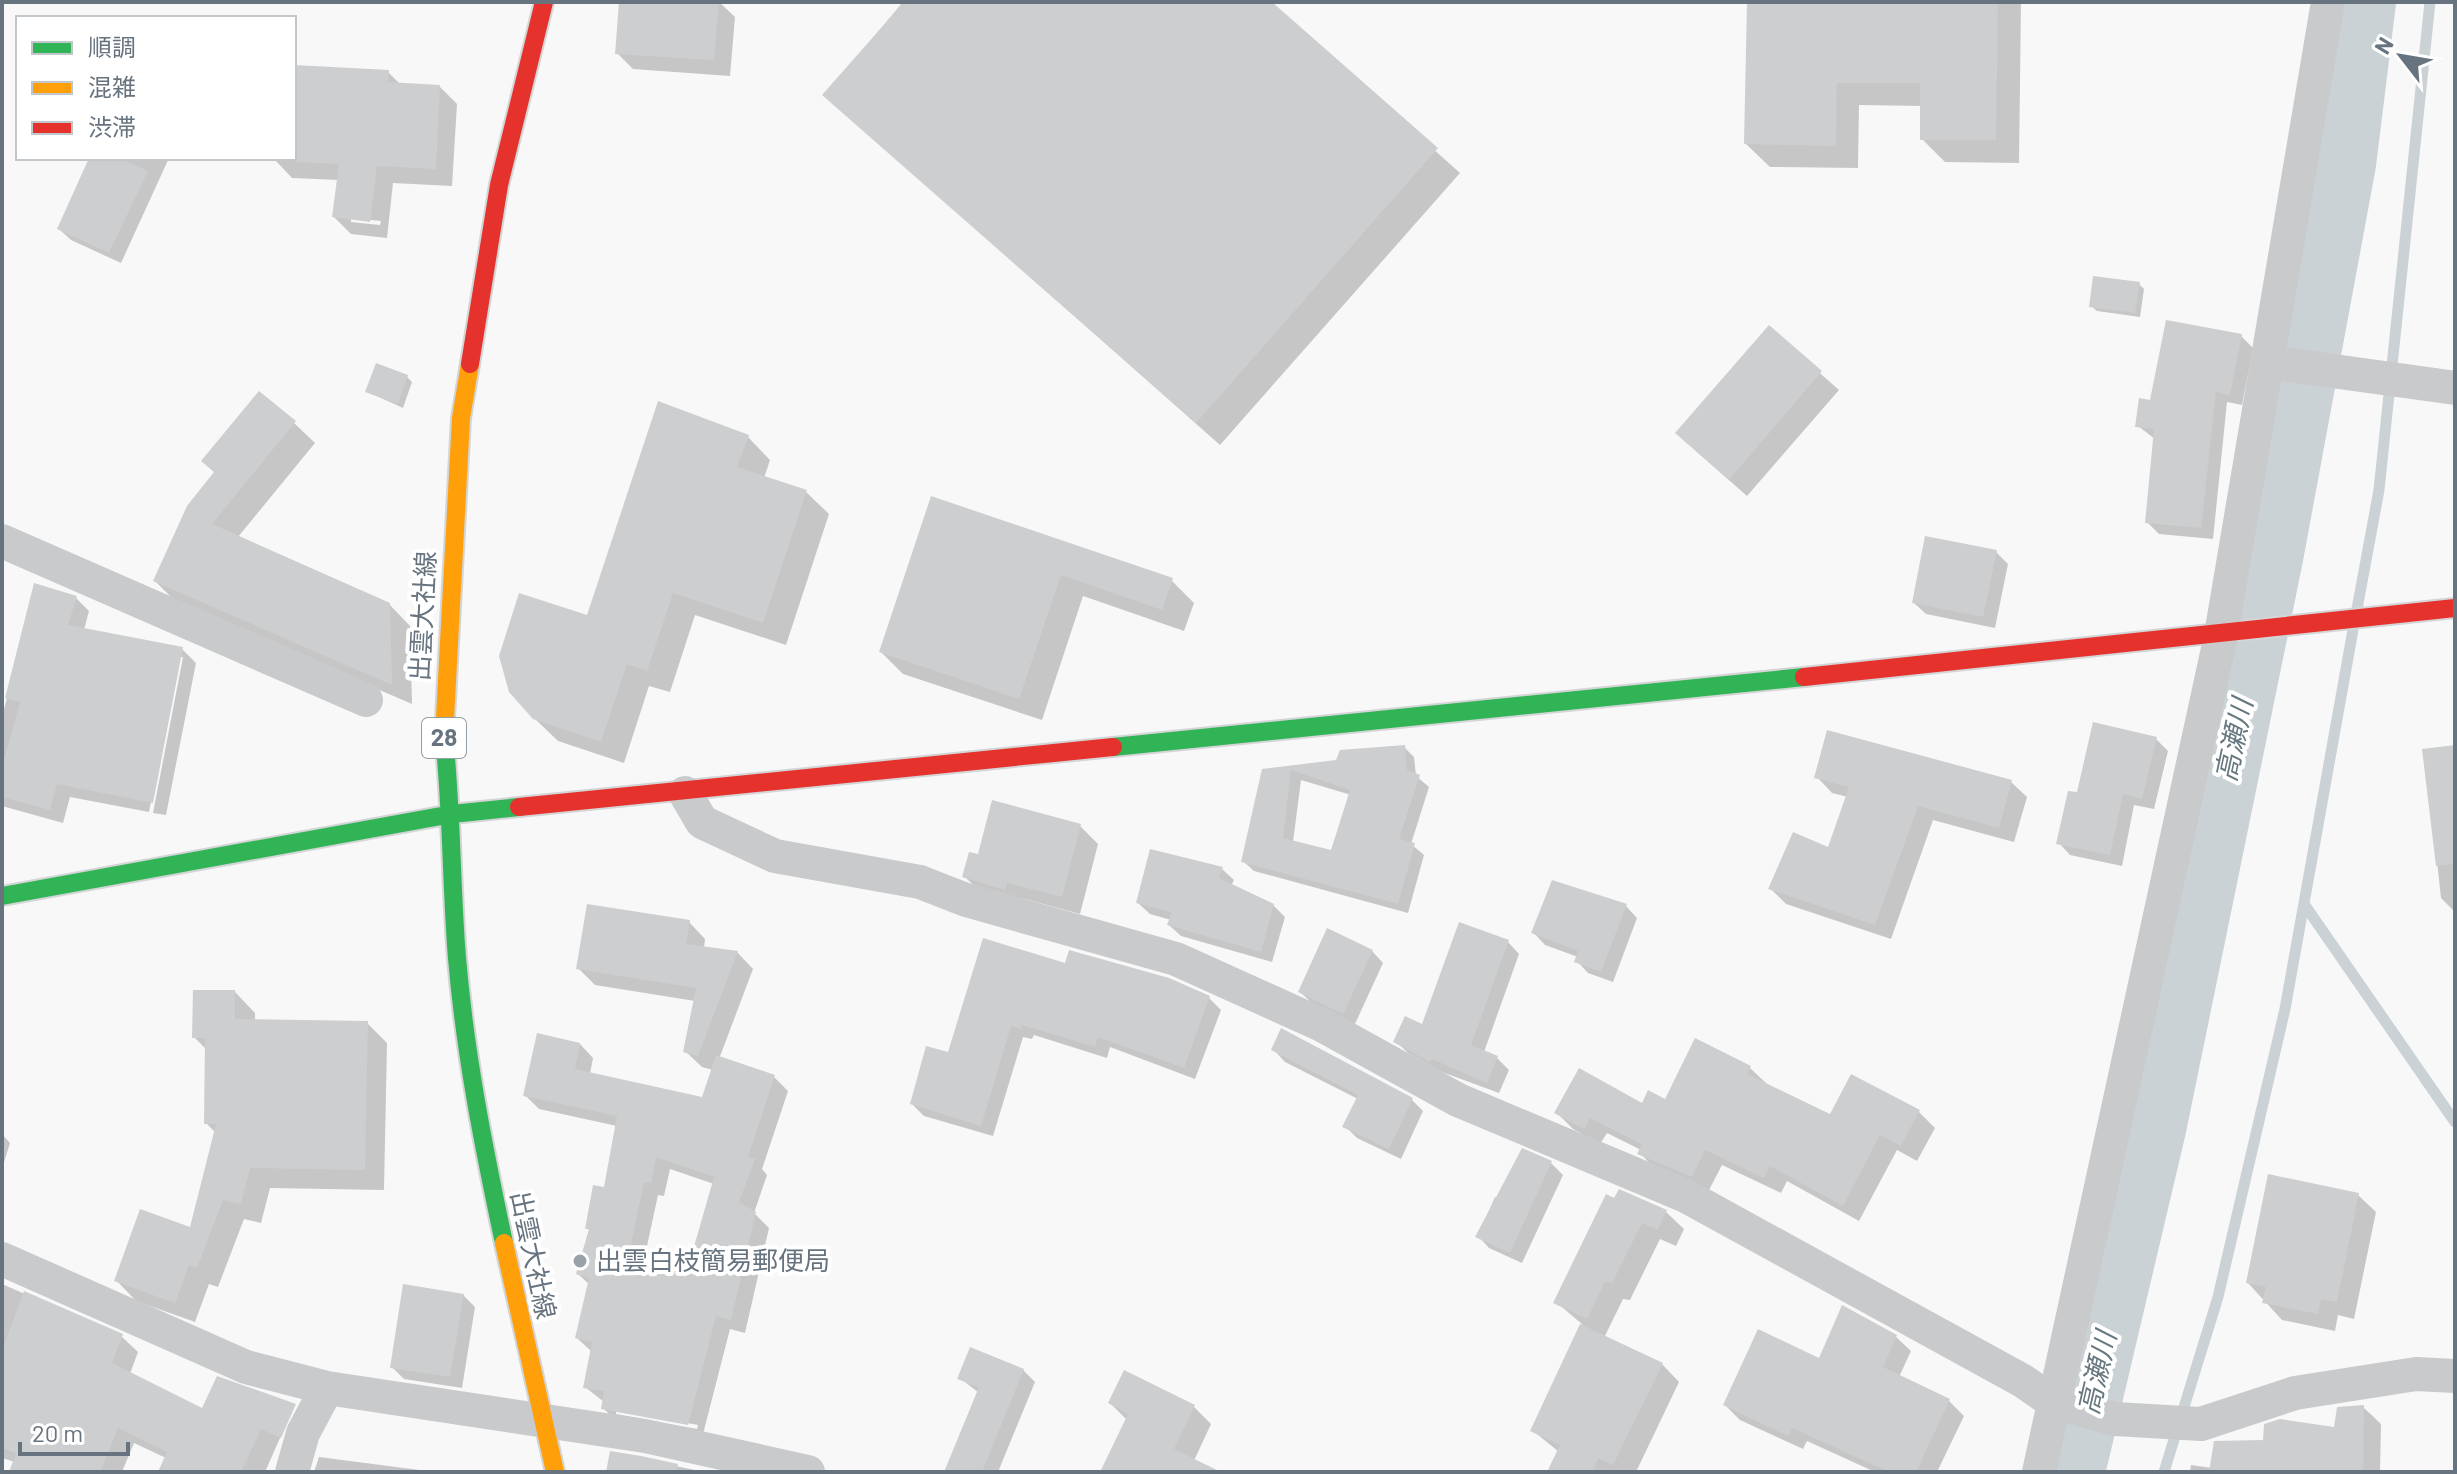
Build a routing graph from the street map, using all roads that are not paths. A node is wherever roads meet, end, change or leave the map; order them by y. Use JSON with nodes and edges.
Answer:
{"nodes":[{"id":1,"x":544,"y":2,"type":"edge"},
{"id":2,"x":2328,"y":2,"type":"edge"},
{"id":3,"x":2268,"y":362,"type":"junction"},
{"id":4,"x":2455,"y":388,"type":"edge"},
{"id":5,"x":3,"y":546,"type":"edge"},
{"id":6,"x":2455,"y":608,"type":"edge"},
{"id":7,"x":2221,"y":635,"type":"junction"},
{"id":8,"x":366,"y":700,"type":"dead end"},
{"id":9,"x":685,"y":793,"type":"junction"},
{"id":10,"x":452,"y":814,"type":"junction"},
{"id":11,"x":2,"y":896,"type":"edge"},
{"id":12,"x":2,"y":1259,"type":"edge"},
{"id":13,"x":2455,"y":1376,"type":"edge"},
{"id":14,"x":327,"y":1388,"type":"junction"},
{"id":15,"x":2053,"y":1402,"type":"junction"},
{"id":16,"x":542,"y":1419,"type":"junction"},
{"id":17,"x":292,"y":1472,"type":"edge"},
{"id":18,"x":555,"y":1472,"type":"edge"},
{"id":19,"x":808,"y":1472,"type":"edge"},
{"id":20,"x":2039,"y":1472,"type":"edge"}],
"edges":[{"from":1,"to":10,"type":"street","name":"出雲大社線","number":"28"},
{"from":2,"to":3,"type":"street"},
{"from":3,"to":4,"type":"street"},
{"from":3,"to":7,"type":"street"},
{"from":5,"to":8,"type":"street"},
{"from":6,"to":7,"type":"street"},
{"from":7,"to":9,"type":"street"},
{"from":7,"to":15,"type":"street"},
{"from":9,"to":10,"type":"street"},
{"from":9,"to":15,"type":"street"},
{"from":10,"to":11,"type":"street"},
{"from":10,"to":16,"type":"street","name":"出雲大社線","number":"28"},
{"from":12,"to":14,"type":"street"},
{"from":13,"to":15,"type":"street"},
{"from":14,"to":16,"type":"street"},
{"from":14,"to":17,"type":"street"},
{"from":15,"to":20,"type":"street"},
{"from":16,"to":18,"type":"street","name":"出雲大社線","number":"28"},
{"from":16,"to":19,"type":"street"}]}
